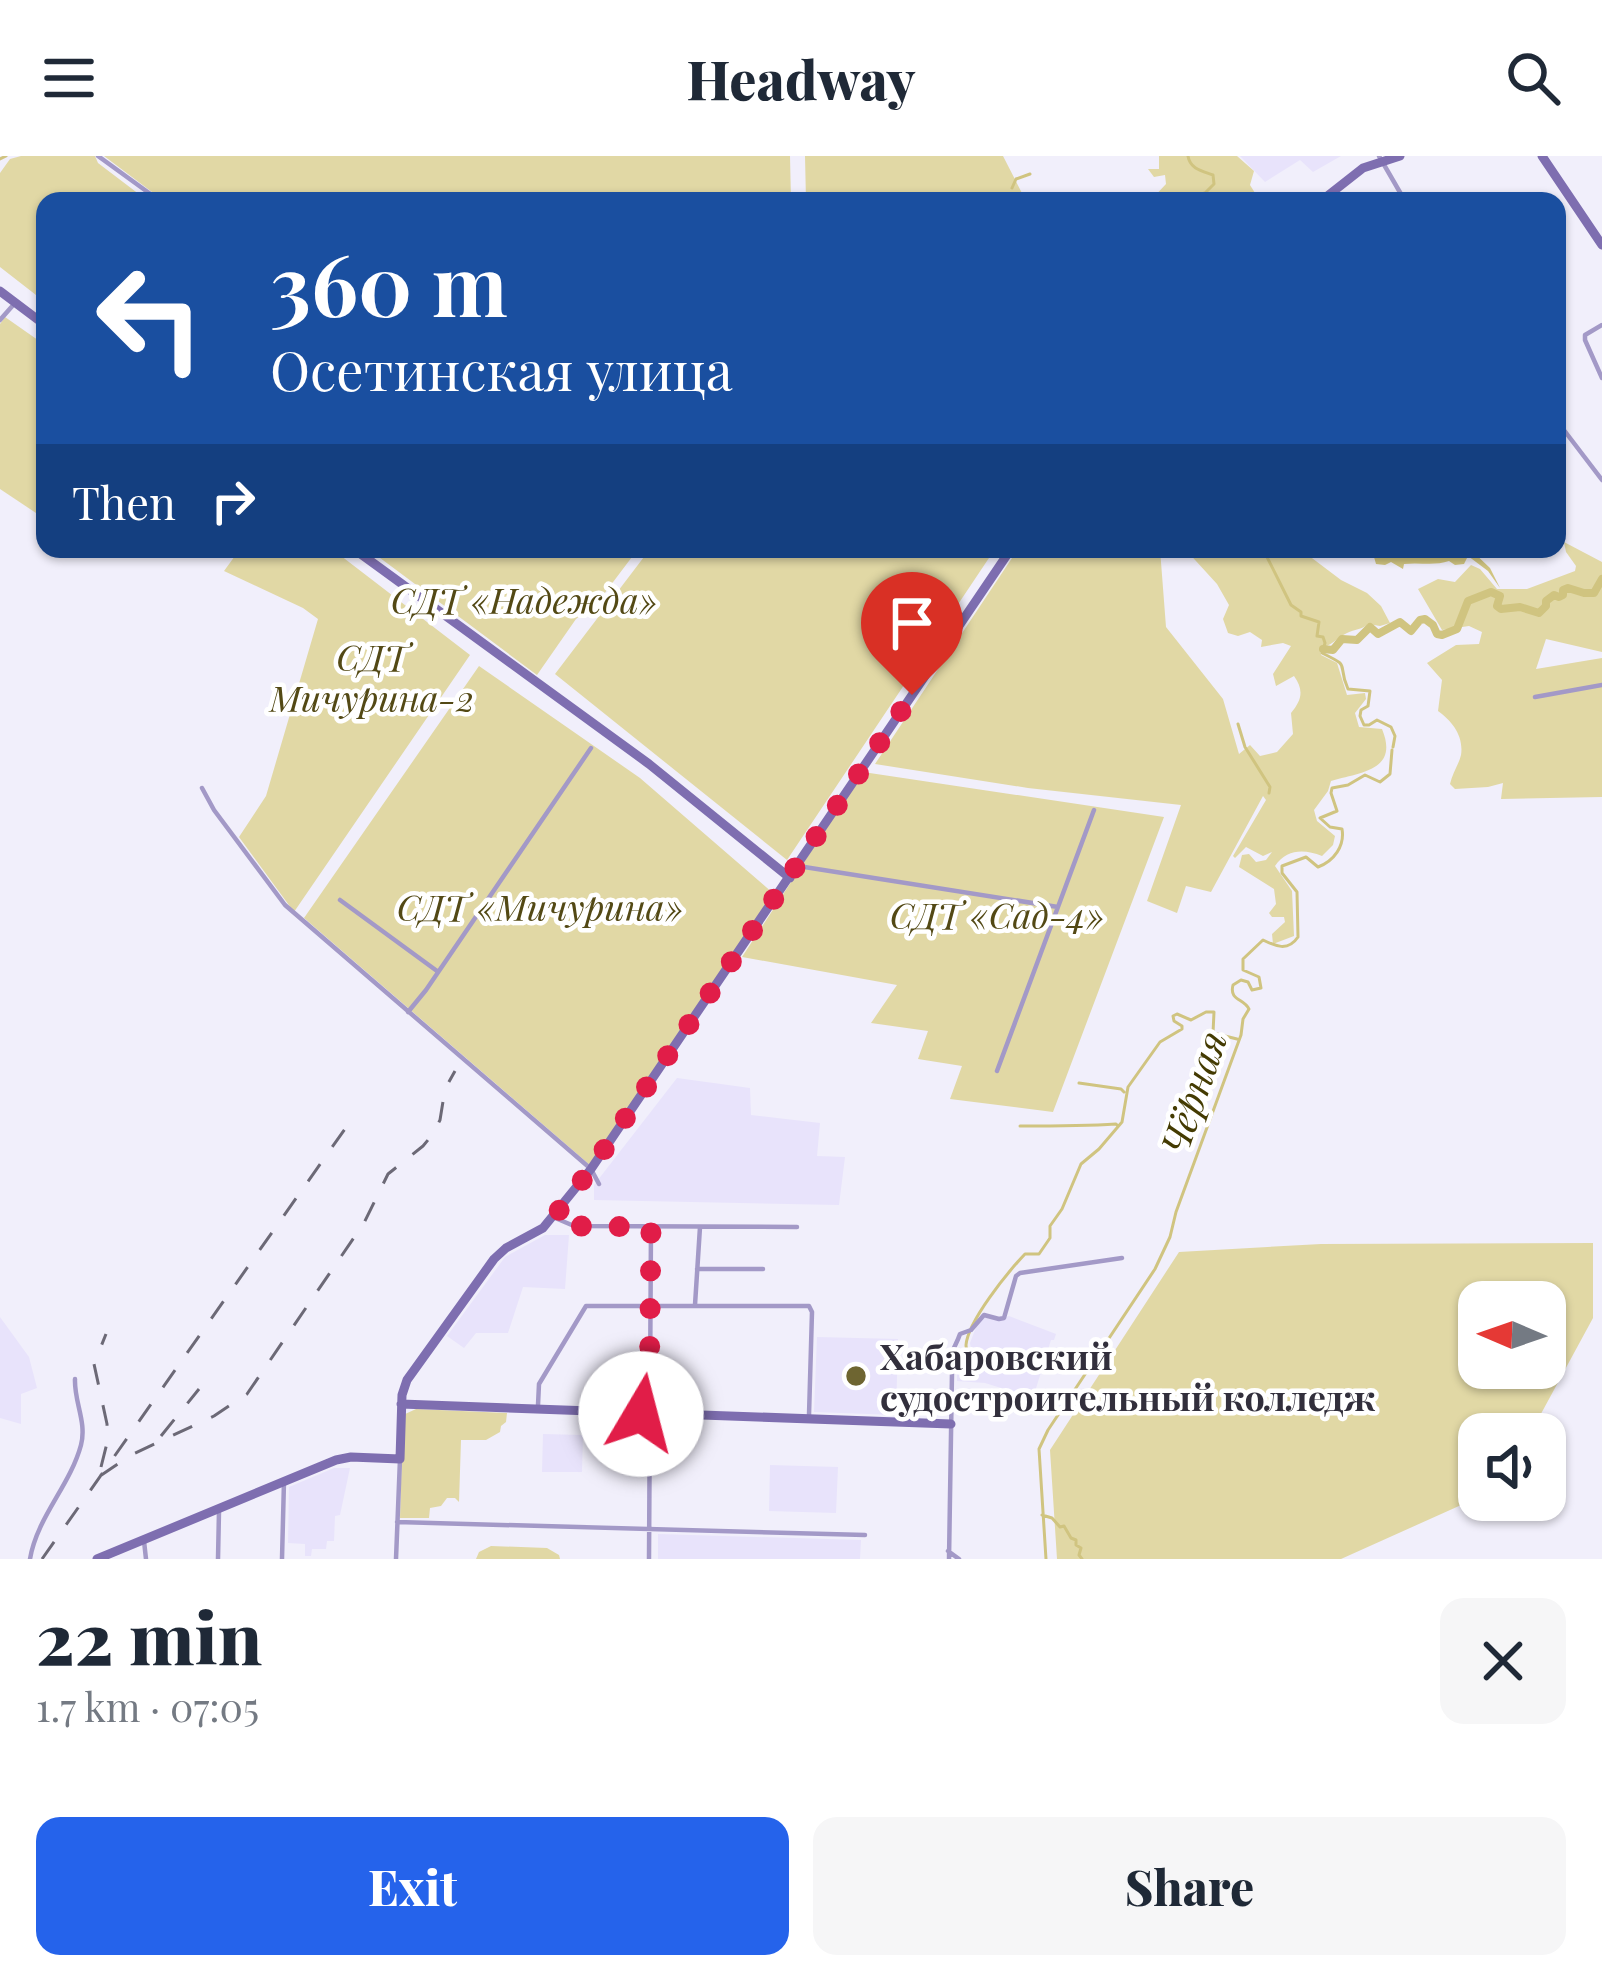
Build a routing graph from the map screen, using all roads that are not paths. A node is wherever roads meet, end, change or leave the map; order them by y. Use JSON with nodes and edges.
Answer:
{"nodes":[{"id":1,"x":98,"y":156,"type":"edge"},
{"id":2,"x":1400,"y":156,"type":"edge"},
{"id":3,"x":1542,"y":156,"type":"edge"},
{"id":4,"x":1381,"y":159,"type":"edge"},
{"id":5,"x":148,"y":192,"type":"edge"},
{"id":6,"x":1332,"y":192,"type":"edge"},
{"id":7,"x":1400,"y":192,"type":"edge"},
{"id":8,"x":1602,"y":245,"type":"edge"},
{"id":9,"x":0,"y":291,"type":"edge"},
{"id":10,"x":15,"y":303,"type":"junction"},
{"id":11,"x":36,"y":318,"type":"edge"},
{"id":12,"x":0,"y":320,"type":"edge"},
{"id":13,"x":1602,"y":325,"type":"edge"},
{"id":14,"x":1602,"y":379,"type":"edge"},
{"id":15,"x":1566,"y":433,"type":"edge"},
{"id":16,"x":1602,"y":479,"type":"edge"},
{"id":17,"x":365,"y":558,"type":"edge"},
{"id":18,"x":1005,"y":558,"type":"edge"},
{"id":19,"x":1602,"y":686,"type":"edge"},
{"id":20,"x":1535,"y":697,"type":"dead end"},
{"id":21,"x":591,"y":748,"type":"dead end"},
{"id":22,"x":202,"y":788,"type":"dead end"},
{"id":23,"x":1094,"y":810,"type":"dead end"},
{"id":24,"x":798,"y":866,"type":"junction"},
{"id":25,"x":790,"y":878,"type":"junction"},
{"id":26,"x":340,"y":900,"type":"dead end"},
{"id":27,"x":1058,"y":907,"type":"junction"},
{"id":28,"x":438,"y":972,"type":"junction"},
{"id":29,"x":408,"y":1012,"type":"junction"},
{"id":30,"x":997,"y":1071,"type":"dead end"},
{"id":31,"x":591,"y":1169,"type":"junction"},
{"id":32,"x":599,"y":1184,"type":"dead end"},
{"id":33,"x":554,"y":1217,"type":"junction"},
{"id":34,"x":651,"y":1227,"type":"junction"},
{"id":35,"x":700,"y":1227,"type":"junction"},
{"id":36,"x":797,"y":1227,"type":"dead end"},
{"id":37,"x":1122,"y":1258,"type":"dead end"},
{"id":38,"x":698,"y":1269,"type":"junction"},
{"id":39,"x":763,"y":1269,"type":"dead end"},
{"id":40,"x":695,"y":1305,"type":"junction"},
{"id":41,"x":650,"y":1306,"type":"junction"},
{"id":42,"x":75,"y":1379,"type":"dead end"},
{"id":43,"x":401,"y":1404,"type":"junction"},
{"id":44,"x":538,"y":1409,"type":"junction"},
{"id":45,"x":649,"y":1414,"type":"junction"},
{"id":46,"x":809,"y":1420,"type":"junction"},
{"id":47,"x":951,"y":1424,"type":"junction"},
{"id":48,"x":400,"y":1459,"type":"junction"},
{"id":49,"x":284,"y":1481,"type":"junction"},
{"id":50,"x":220,"y":1508,"type":"junction"},
{"id":51,"x":397,"y":1522,"type":"junction"},
{"id":52,"x":649,"y":1530,"type":"junction"},
{"id":53,"x":865,"y":1535,"type":"dead end"},
{"id":54,"x":143,"y":1539,"type":"junction"},
{"id":55,"x":949,"y":1555,"type":"edge"},
{"id":56,"x":29,"y":1559,"type":"edge"},
{"id":57,"x":97,"y":1559,"type":"edge"},
{"id":58,"x":146,"y":1559,"type":"edge"},
{"id":59,"x":218,"y":1559,"type":"edge"},
{"id":60,"x":282,"y":1559,"type":"edge"},
{"id":61,"x":396,"y":1559,"type":"edge"},
{"id":62,"x":649,"y":1559,"type":"edge"},
{"id":63,"x":959,"y":1559,"type":"edge"}],
"edges":[{"from":1,"to":5,"type":"street"},
{"from":2,"to":4,"type":"main road"},
{"from":3,"to":8,"type":"main road"},
{"from":4,"to":6,"type":"main road"},
{"from":4,"to":7,"type":"street"},
{"from":9,"to":10,"type":"main road"},
{"from":10,"to":11,"type":"main road"},
{"from":10,"to":12,"type":"street"},
{"from":13,"to":14,"type":"street"},
{"from":15,"to":16,"type":"street"},
{"from":17,"to":25,"type":"main road"},
{"from":18,"to":24,"type":"main road"},
{"from":19,"to":20,"type":"street"},
{"from":21,"to":28,"type":"street"},
{"from":22,"to":29,"type":"street"},
{"from":23,"to":27,"type":"street"},
{"from":24,"to":25,"type":"main road"},
{"from":24,"to":27,"type":"street"},
{"from":25,"to":31,"type":"main road"},
{"from":26,"to":28,"type":"street"},
{"from":27,"to":30,"type":"street"},
{"from":28,"to":29,"type":"street"},
{"from":29,"to":31,"type":"street"},
{"from":31,"to":32,"type":"street"},
{"from":31,"to":33,"type":"main road"},
{"from":33,"to":34,"type":"street"},
{"from":33,"to":43,"type":"main road"},
{"from":34,"to":35,"type":"street"},
{"from":34,"to":41,"type":"street"},
{"from":35,"to":36,"type":"street"},
{"from":35,"to":38,"type":"street"},
{"from":37,"to":47,"type":"street"},
{"from":38,"to":39,"type":"street"},
{"from":38,"to":40,"type":"street"},
{"from":40,"to":41,"type":"street"},
{"from":40,"to":46,"type":"street"},
{"from":41,"to":44,"type":"street"},
{"from":41,"to":45,"type":"street"},
{"from":42,"to":56,"type":"street"},
{"from":43,"to":44,"type":"main road"},
{"from":43,"to":48,"type":"main road"},
{"from":44,"to":45,"type":"main road"},
{"from":45,"to":46,"type":"main road"},
{"from":45,"to":52,"type":"street"},
{"from":46,"to":47,"type":"main road"},
{"from":47,"to":55,"type":"street"},
{"from":48,"to":49,"type":"main road"},
{"from":48,"to":51,"type":"street"},
{"from":49,"to":50,"type":"main road"},
{"from":49,"to":60,"type":"street"},
{"from":50,"to":54,"type":"main road"},
{"from":50,"to":59,"type":"street"},
{"from":51,"to":52,"type":"street"},
{"from":51,"to":61,"type":"street"},
{"from":52,"to":53,"type":"street"},
{"from":52,"to":62,"type":"street"},
{"from":54,"to":57,"type":"main road"},
{"from":54,"to":58,"type":"street"},
{"from":55,"to":63,"type":"street"}]}
